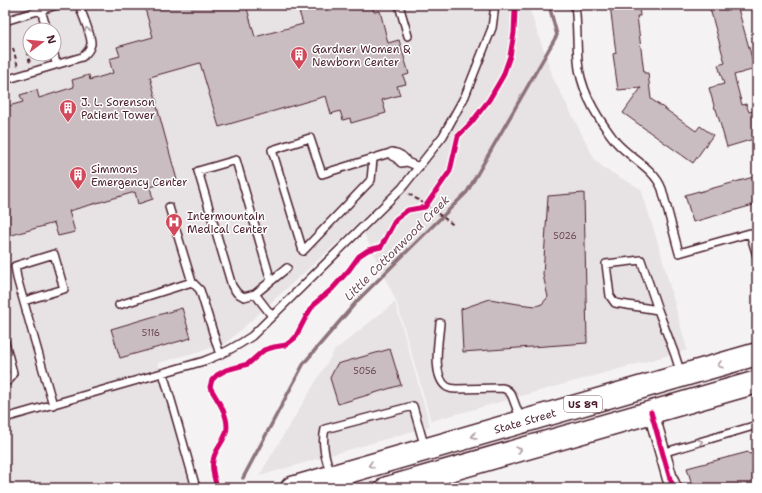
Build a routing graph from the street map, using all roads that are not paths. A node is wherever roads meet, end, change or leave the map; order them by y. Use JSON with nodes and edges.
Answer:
{"nodes":[{"id":1,"x":57,"y":5,"type":"edge"},
{"id":2,"x":79,"y":5,"type":"edge"},
{"id":3,"x":399,"y":5,"type":"edge"},
{"id":4,"x":494,"y":5,"type":"edge"},
{"id":5,"x":575,"y":5,"type":"edge"},
{"id":6,"x":41,"y":10,"type":"junction"},
{"id":7,"x":5,"y":21,"type":"edge"},
{"id":8,"x":45,"y":22,"type":"edge"},
{"id":9,"x":408,"y":36,"type":"dead end"},
{"id":10,"x":56,"y":64,"type":"joint"},
{"id":11,"x":5,"y":80,"type":"edge"},
{"id":12,"x":373,"y":159,"type":"junction"},
{"id":13,"x":419,"y":167,"type":"junction"},
{"id":14,"x":169,"y":207,"type":"dead end"},
{"id":15,"x":757,"y":256,"type":"edge"},
{"id":16,"x":287,"y":268,"type":"dead end"},
{"id":17,"x":271,"y":281,"type":"junction"},
{"id":18,"x":192,"y":282,"type":"junction"},
{"id":19,"x":255,"y":294,"type":"junction"},
{"id":20,"x":24,"y":301,"type":"junction"},
{"id":21,"x":119,"y":305,"type":"dead end"},
{"id":22,"x":658,"y":310,"type":"junction"},
{"id":23,"x":272,"y":316,"type":"junction"},
{"id":24,"x":440,"y":323,"type":"dead end"},
{"id":25,"x":5,"y":342,"type":"edge"},
{"id":26,"x":757,"y":354,"type":"edge"},
{"id":27,"x":220,"y":355,"type":"junction"},
{"id":28,"x":163,"y":373,"type":"junction"},
{"id":29,"x":682,"y":376,"type":"junction"},
{"id":30,"x":757,"y":382,"type":"edge"},
{"id":31,"x":5,"y":383,"type":"edge"},
{"id":32,"x":53,"y":405,"type":"junction"},
{"id":33,"x":650,"y":412,"type":"junction"},
{"id":34,"x":5,"y":418,"type":"edge"},
{"id":35,"x":522,"y":422,"type":"junction"},
{"id":36,"x":757,"y":425,"type":"edge"},
{"id":37,"x":426,"y":450,"type":"junction"},
{"id":38,"x":662,"y":453,"type":"junction"},
{"id":39,"x":333,"y":482,"type":"edge"},
{"id":40,"x":671,"y":485,"type":"edge"},
{"id":41,"x":395,"y":487,"type":"edge"},
{"id":42,"x":196,"y":488,"type":"edge"},
{"id":43,"x":292,"y":488,"type":"edge"}],
"edges":[{"from":1,"to":6,"type":"lane"},
{"from":10,"to":2,"type":"lane","one_way":true},
{"from":3,"to":9,"type":"lane"},
{"from":4,"to":13,"type":"lane"},
{"from":5,"to":15,"type":"lane"},
{"from":6,"to":7,"type":"lane"},
{"from":6,"to":8,"type":"lane"},
{"from":10,"to":11,"type":"lane"},
{"from":12,"to":12,"type":"lane"},
{"from":12,"to":13,"type":"lane"},
{"from":13,"to":23,"type":"lane"},
{"from":14,"to":18,"type":"lane"},
{"from":16,"to":17,"type":"lane"},
{"from":17,"to":19,"type":"lane"},
{"from":17,"to":19,"type":"lane"},
{"from":18,"to":21,"type":"lane"},
{"from":18,"to":27,"type":"lane"},
{"from":19,"to":23,"type":"lane"},
{"from":20,"to":20,"type":"lane"},
{"from":20,"to":32,"type":"lane"},
{"from":22,"to":22,"type":"lane"},
{"from":22,"to":29,"type":"lane"},
{"from":23,"to":27,"type":"lane"},
{"from":24,"to":35,"type":"lane"},
{"from":25,"to":31,"type":"lane"},
{"from":26,"to":29,"type":"main road","name":"State Street","number":"US 89","one_way":true},
{"from":27,"to":28,"type":"lane"},
{"from":28,"to":32,"type":"lane"},
{"from":28,"to":42,"type":"lane"},
{"from":29,"to":35,"type":"main road","name":"State Street","number":"US 89"},
{"from":30,"to":33,"type":"main road","number":"US 89"},
{"from":32,"to":34,"type":"lane"},
{"from":33,"to":38,"type":"street"},
{"from":41,"to":33,"type":"main road","number":"US 89","one_way":true},
{"from":35,"to":37,"type":"main road","name":"State Street","number":"US 89","one_way":true},
{"from":38,"to":36,"type":"lane","one_way":true},
{"from":37,"to":39,"type":"main road","name":"State Street","number":"US 89","one_way":true},
{"from":37,"to":39,"type":"lane"},
{"from":38,"to":40,"type":"street"},
{"from":39,"to":43,"type":"main road","name":"State Street","number":"US 89"}]}
